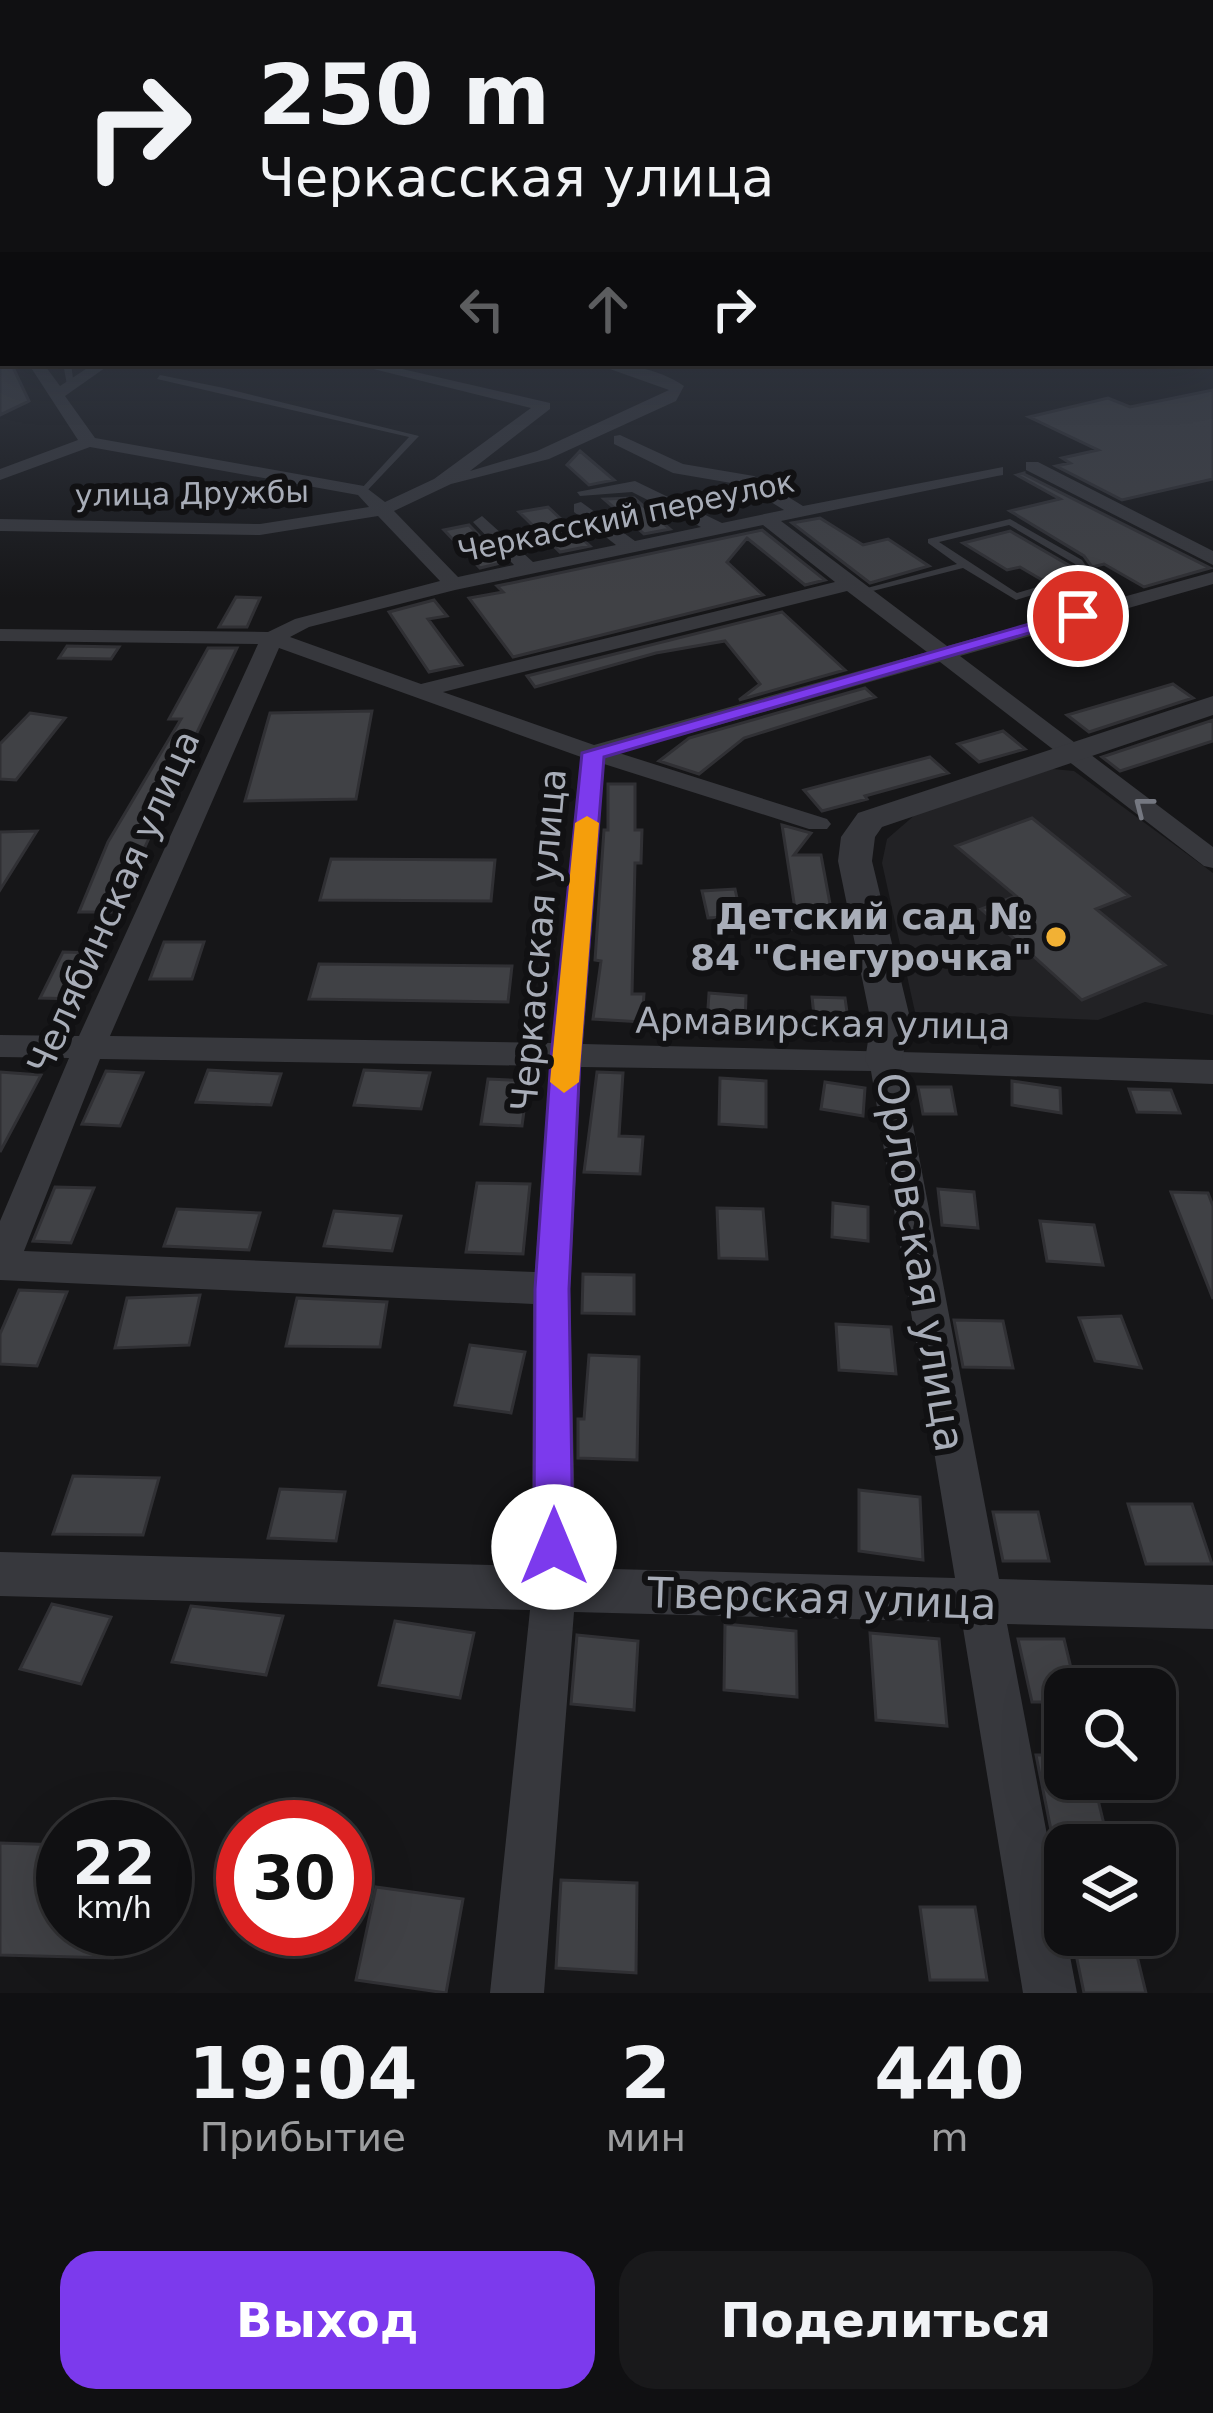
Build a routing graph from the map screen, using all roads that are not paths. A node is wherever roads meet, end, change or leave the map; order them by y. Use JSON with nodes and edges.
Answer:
{"nodes":[{"id":1,"x":63,"y":412,"type":"edge"},
{"id":2,"x":310,"y":412,"type":"edge"},
{"id":3,"x":536,"y":412,"type":"edge"},
{"id":4,"x":639,"y":412,"type":"edge"},
{"id":5,"x":620,"y":440,"type":"dead end"},
{"id":6,"x":88,"y":442,"type":"junction"},
{"id":7,"x":1032,"y":466,"type":"dead end"},
{"id":8,"x":997,"y":471,"type":"dead end"},
{"id":9,"x":0,"y":475,"type":"edge"},
{"id":10,"x":427,"y":489,"type":"junction"},
{"id":11,"x":364,"y":491,"type":"junction"},
{"id":12,"x":384,"y":508,"type":"junction"},
{"id":13,"x":800,"y":512,"type":"junction"},
{"id":14,"x":765,"y":518,"type":"junction"},
{"id":15,"x":482,"y":522,"type":"dead end"},
{"id":16,"x":0,"y":525,"type":"edge"},
{"id":17,"x":718,"y":528,"type":"junction"},
{"id":18,"x":631,"y":547,"type":"junction"},
{"id":19,"x":1213,"y":559,"type":"edge"},
{"id":20,"x":965,"y":565,"type":"junction"},
{"id":21,"x":528,"y":568,"type":"junction"},
{"id":22,"x":1213,"y":578,"type":"edge"},
{"id":23,"x":454,"y":584,"type":"junction"},
{"id":24,"x":852,"y":588,"type":"junction"},
{"id":25,"x":0,"y":635,"type":"edge"},
{"id":26,"x":272,"y":638,"type":"junction"},
{"id":27,"x":942,"y":654,"type":"junction"},
{"id":28,"x":418,"y":691,"type":"junction"},
{"id":29,"x":1213,"y":706,"type":"edge"},
{"id":30,"x":1073,"y":751,"type":"junction"},
{"id":31,"x":593,"y":753,"type":"junction"},
{"id":32,"x":818,"y":824,"type":"dead end"},
{"id":33,"x":1213,"y":860,"type":"edge"},
{"id":34,"x":0,"y":1046,"type":"edge"},
{"id":35,"x":89,"y":1048,"type":"junction"},
{"id":36,"x":566,"y":1058,"type":"junction"},
{"id":37,"x":885,"y":1060,"type":"junction"},
{"id":38,"x":1210,"y":1079,"type":"edge"},
{"id":39,"x":0,"y":1264,"type":"edge"},
{"id":40,"x":552,"y":1289,"type":"junction"},
{"id":41,"x":0,"y":1574,"type":"edge"},
{"id":42,"x":554,"y":1590,"type":"junction"},
{"id":43,"x":979,"y":1602,"type":"junction"},
{"id":44,"x":1213,"y":1607,"type":"edge"},
{"id":45,"x":517,"y":1993,"type":"edge"},
{"id":46,"x":1050,"y":1993,"type":"edge"}],
"edges":[{"from":1,"to":6,"type":"street"},
{"from":2,"to":11,"type":"lane"},
{"from":3,"to":10,"type":"street"},
{"from":4,"to":10,"type":"street"},
{"from":5,"to":13,"type":"street"},
{"from":6,"to":9,"type":"street"},
{"from":6,"to":11,"type":"street"},
{"from":7,"to":19,"type":"street"},
{"from":8,"to":13,"type":"street","name":"Черкасский переулок"},
{"from":10,"to":12,"type":"street","name":"улица Дружбы"},
{"from":11,"to":12,"type":"street"},
{"from":12,"to":16,"type":"street","name":"улица Дружбы"},
{"from":12,"to":23,"type":"street"},
{"from":13,"to":14,"type":"street","name":"Черкасский переулок"},
{"from":14,"to":17,"type":"street","name":"Черкасский переулок"},
{"from":14,"to":24,"type":"street"},
{"from":15,"to":21,"type":"street"},
{"from":17,"to":18,"type":"street","name":"Черкасский переулок"},
{"from":17,"to":18,"type":"street"},
{"from":18,"to":21,"type":"street","name":"Черкасский переулок"},
{"from":20,"to":20,"type":"lane"},
{"from":20,"to":24,"type":"lane"},
{"from":21,"to":23,"type":"street","name":"Черкасский переулок"},
{"from":22,"to":27,"type":"street","name":"Черкасская улица"},
{"from":23,"to":26,"type":"street","name":"Черкасский переулок"},
{"from":24,"to":27,"type":"street"},
{"from":24,"to":28,"type":"street"},
{"from":25,"to":26,"type":"street"},
{"from":26,"to":28,"type":"street"},
{"from":26,"to":35,"type":"street","name":"Челябинская улица"},
{"from":27,"to":30,"type":"street"},
{"from":27,"to":31,"type":"street","name":"Черкасская улица"},
{"from":28,"to":31,"type":"street"},
{"from":29,"to":30,"type":"street","name":"Орловская улица"},
{"from":33,"to":30,"type":"street","one_way":true},
{"from":30,"to":37,"type":"street","name":"Орловская улица"},
{"from":31,"to":32,"type":"street"},
{"from":31,"to":36,"type":"street","name":"Черкасская улица"},
{"from":34,"to":35,"type":"street","name":"Армавирская улица"},
{"from":35,"to":36,"type":"street","name":"Армавирская улица"},
{"from":35,"to":39,"type":"street","name":"Челябинская улица"},
{"from":36,"to":37,"type":"street","name":"Армавирская улица"},
{"from":36,"to":40,"type":"street","name":"Черкасская улица"},
{"from":37,"to":38,"type":"street","name":"Армавирская улица"},
{"from":37,"to":43,"type":"street","name":"Орловская улица"},
{"from":39,"to":40,"type":"street"},
{"from":40,"to":42,"type":"street","name":"Черкасская улица"},
{"from":41,"to":42,"type":"street","name":"Тверская улица"},
{"from":42,"to":43,"type":"street","name":"Тверская улица"},
{"from":42,"to":45,"type":"street","name":"Черкасская улица"},
{"from":43,"to":44,"type":"street","name":"Тверская улица"},
{"from":43,"to":46,"type":"street","name":"Орловская улица"}]}
